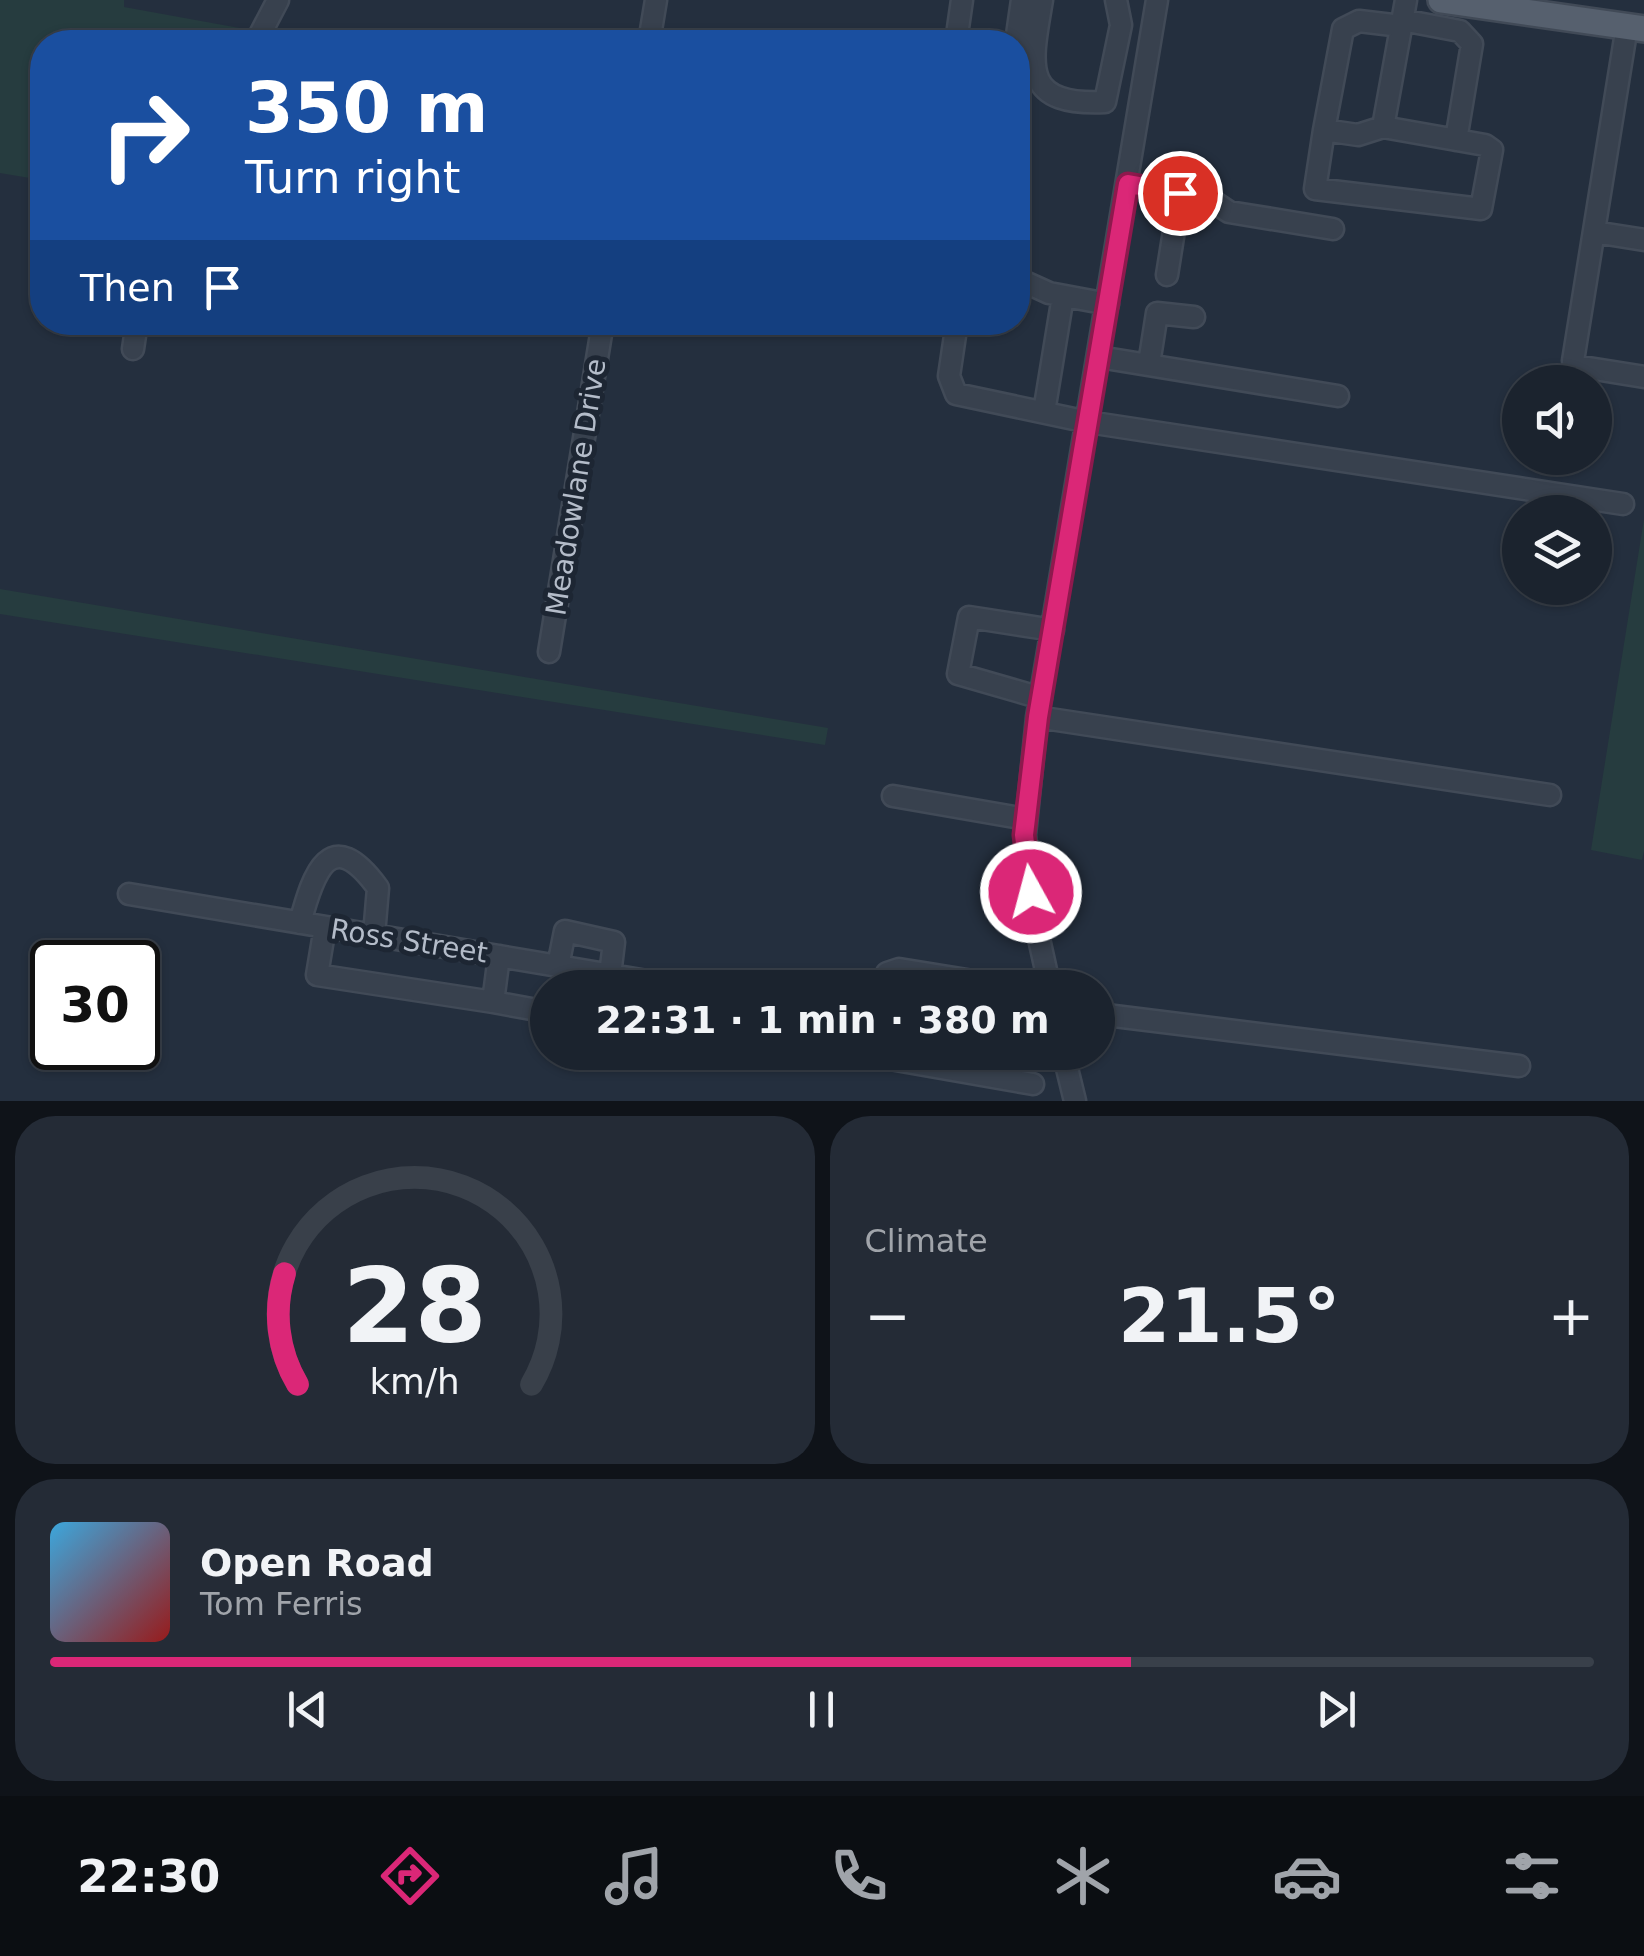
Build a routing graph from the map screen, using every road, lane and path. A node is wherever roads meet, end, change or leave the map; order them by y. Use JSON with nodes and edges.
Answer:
{"nodes":[{"id":1,"x":656,"y":0,"type":"edge"},
{"id":2,"x":962,"y":0,"type":"edge"},
{"id":3,"x":1022,"y":0,"type":"edge"},
{"id":4,"x":1042,"y":0,"type":"edge"},
{"id":5,"x":1116,"y":0,"type":"edge"},
{"id":6,"x":1158,"y":0,"type":"edge"},
{"id":7,"x":1441,"y":0,"type":"edge"},
{"id":8,"x":274,"y":2,"type":"edge"},
{"id":9,"x":1514,"y":5,"type":"edge"},
{"id":10,"x":1403,"y":15,"type":"edge"},
{"id":11,"x":1636,"y":28,"type":"edge"},
{"id":12,"x":261,"y":30,"type":"edge"},
{"id":13,"x":651,"y":30,"type":"edge"},
{"id":14,"x":958,"y":30,"type":"edge"},
{"id":15,"x":1018,"y":30,"type":"edge"},
{"id":16,"x":1115,"y":63,"type":"junction"},
{"id":17,"x":1148,"y":70,"type":"junction"},
{"id":18,"x":1383,"y":126,"type":"junction"},
{"id":19,"x":1324,"y":130,"type":"junction"},
{"id":20,"x":1456,"y":140,"type":"junction"},
{"id":21,"x":1128,"y":184,"type":"junction"},
{"id":22,"x":1180,"y":193,"type":"junction"},
{"id":23,"x":1332,"y":229,"type":"dead end"},
{"id":24,"x":1594,"y":232,"type":"junction"},
{"id":25,"x":1644,"y":240,"type":"edge"},
{"id":26,"x":1167,"y":275,"type":"dead end"},
{"id":27,"x":1030,"y":284,"type":"edge"},
{"id":28,"x":1064,"y":296,"type":"junction"},
{"id":29,"x":1108,"y":304,"type":"junction"},
{"id":30,"x":1194,"y":317,"type":"dead end"},
{"id":31,"x":135,"y":335,"type":"edge"},
{"id":32,"x":601,"y":335,"type":"edge"},
{"id":33,"x":955,"y":335,"type":"edge"},
{"id":34,"x":133,"y":349,"type":"dead end"},
{"id":35,"x":1099,"y":357,"type":"junction"},
{"id":36,"x":1149,"y":364,"type":"junction"},
{"id":37,"x":1644,"y":377,"type":"edge"},
{"id":38,"x":1338,"y":396,"type":"dead end"},
{"id":39,"x":1044,"y":412,"type":"junction"},
{"id":40,"x":1088,"y":422,"type":"junction"},
{"id":41,"x":1623,"y":504,"type":"dead end"},
{"id":42,"x":1053,"y":630,"type":"junction"},
{"id":43,"x":548,"y":652,"type":"dead end"},
{"id":44,"x":1039,"y":708,"type":"junction"},
{"id":45,"x":1550,"y":795,"type":"dead end"},
{"id":46,"x":893,"y":796,"type":"dead end"},
{"id":47,"x":1026,"y":819,"type":"junction"},
{"id":48,"x":129,"y":894,"type":"dead end"},
{"id":49,"x":300,"y":923,"type":"junction"},
{"id":50,"x":325,"y":928,"type":"junction"},
{"id":51,"x":374,"y":935,"type":"junction"},
{"id":52,"x":498,"y":956,"type":"junction"},
{"id":53,"x":558,"y":966,"type":"junction"},
{"id":54,"x":584,"y":970,"type":"edge"},
{"id":55,"x":610,"y":970,"type":"edge"},
{"id":56,"x":1046,"y":970,"type":"edge"},
{"id":57,"x":493,"y":1002,"type":"junction"},
{"id":58,"x":530,"y":1009,"type":"edge"},
{"id":59,"x":1115,"y":1016,"type":"edge"},
{"id":60,"x":1518,"y":1066,"type":"dead end"},
{"id":61,"x":953,"y":1070,"type":"edge"},
{"id":62,"x":1067,"y":1070,"type":"edge"},
{"id":63,"x":1033,"y":1084,"type":"dead end"},
{"id":64,"x":1074,"y":1101,"type":"edge"}],
"edges":[{"from":1,"to":13,"type":"street"},
{"from":2,"to":14,"type":"street"},
{"from":3,"to":15,"type":"street"},
{"from":4,"to":16,"type":"street"},
{"from":5,"to":16,"type":"street"},
{"from":6,"to":17,"type":"street"},
{"from":7,"to":9,"type":"main road"},
{"from":8,"to":12,"type":"street"},
{"from":9,"to":11,"type":"main road"},
{"from":10,"to":18,"type":"street"},
{"from":10,"to":19,"type":"street"},
{"from":10,"to":20,"type":"street"},
{"from":11,"to":24,"type":"street"},
{"from":16,"to":17,"type":"street"},
{"from":17,"to":21,"type":"street"},
{"from":18,"to":19,"type":"street"},
{"from":18,"to":20,"type":"street"},
{"from":19,"to":20,"type":"street"},
{"from":21,"to":22,"type":"street"},
{"from":21,"to":29,"type":"street"},
{"from":22,"to":23,"type":"street"},
{"from":22,"to":26,"type":"street"},
{"from":24,"to":25,"type":"street"},
{"from":24,"to":37,"type":"street"},
{"from":27,"to":28,"type":"street"},
{"from":28,"to":29,"type":"street"},
{"from":28,"to":39,"type":"street"},
{"from":29,"to":35,"type":"street"},
{"from":30,"to":36,"type":"street"},
{"from":31,"to":34,"type":"street"},
{"from":32,"to":43,"type":"street","name":"Meadowlane Drive"},
{"from":33,"to":39,"type":"street"},
{"from":35,"to":36,"type":"street"},
{"from":35,"to":40,"type":"street"},
{"from":36,"to":38,"type":"street"},
{"from":39,"to":40,"type":"street"},
{"from":40,"to":41,"type":"street"},
{"from":40,"to":42,"type":"street"},
{"from":42,"to":44,"type":"street"},
{"from":42,"to":44,"type":"street"},
{"from":44,"to":45,"type":"street"},
{"from":44,"to":47,"type":"street"},
{"from":46,"to":47,"type":"street"},
{"from":47,"to":56,"type":"street"},
{"from":48,"to":49,"type":"street","name":"Ross Street"},
{"from":49,"to":50,"type":"street","name":"Ross Street"},
{"from":49,"to":51,"type":"street"},
{"from":50,"to":51,"type":"street","name":"Ross Street"},
{"from":50,"to":57,"type":"street"},
{"from":51,"to":52,"type":"street","name":"Ross Street"},
{"from":52,"to":53,"type":"street","name":"Ross Street"},
{"from":52,"to":57,"type":"street"},
{"from":53,"to":54,"type":"street","name":"Ross Street"},
{"from":53,"to":55,"type":"street"},
{"from":57,"to":58,"type":"street"},
{"from":59,"to":60,"type":"street"},
{"from":61,"to":63,"type":"street"},
{"from":62,"to":64,"type":"street"}]}
